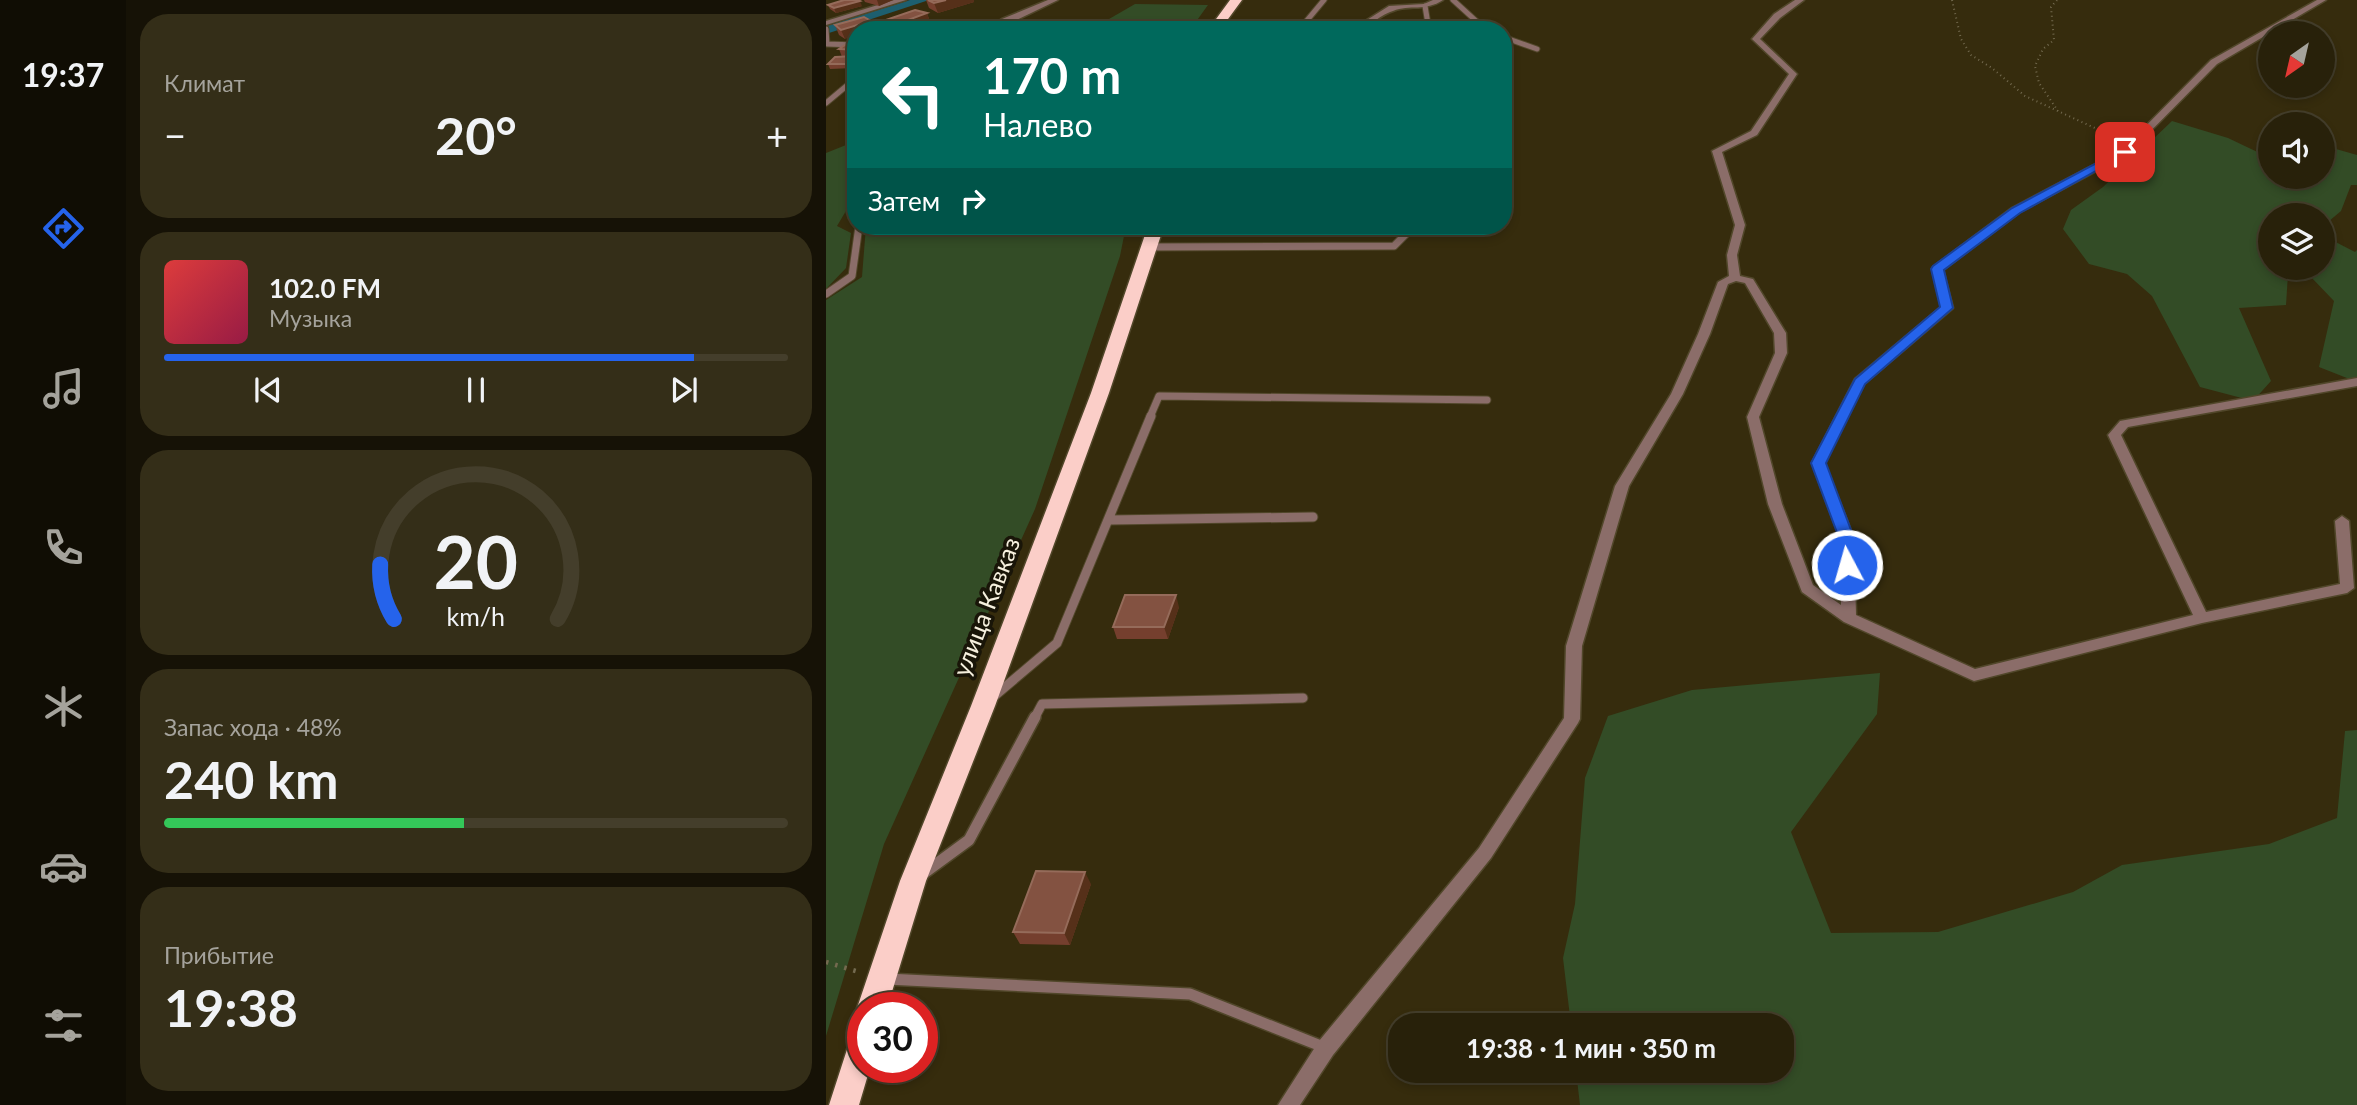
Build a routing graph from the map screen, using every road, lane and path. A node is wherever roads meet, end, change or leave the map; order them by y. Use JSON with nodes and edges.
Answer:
{"nodes":[{"id":1,"x":902,"y":0,"type":"edge"},
{"id":2,"x":1054,"y":0,"type":"edge"},
{"id":3,"x":1236,"y":0,"type":"edge"},
{"id":4,"x":1324,"y":0,"type":"edge"},
{"id":5,"x":1440,"y":0,"type":"edge"},
{"id":6,"x":1453,"y":0,"type":"edge"},
{"id":7,"x":1800,"y":0,"type":"edge"},
{"id":8,"x":1952,"y":0,"type":"edge"},
{"id":9,"x":2057,"y":0,"type":"edge"},
{"id":10,"x":2322,"y":0,"type":"edge"},
{"id":11,"x":1424,"y":6,"type":"junction"},
{"id":12,"x":1001,"y":21,"type":"edge"},
{"id":13,"x":1221,"y":21,"type":"edge"},
{"id":14,"x":1307,"y":21,"type":"edge"},
{"id":15,"x":1370,"y":21,"type":"edge"},
{"id":16,"x":1427,"y":21,"type":"edge"},
{"id":17,"x":1476,"y":21,"type":"edge"},
{"id":18,"x":826,"y":23,"type":"edge"},
{"id":19,"x":826,"y":29,"type":"edge"},
{"id":20,"x":1512,"y":40,"type":"edge"},
{"id":21,"x":847,"y":45,"type":"edge"},
{"id":22,"x":1537,"y":49,"type":"dead end"},
{"id":23,"x":847,"y":86,"type":"edge"},
{"id":24,"x":826,"y":103,"type":"edge"},
{"id":25,"x":2060,"y":112,"type":"junction"},
{"id":26,"x":2132,"y":145,"type":"junction"},
{"id":27,"x":858,"y":235,"type":"edge"},
{"id":28,"x":1405,"y":235,"type":"edge"},
{"id":29,"x":1154,"y":236,"type":"edge"},
{"id":30,"x":1735,"y":278,"type":"junction"},
{"id":31,"x":826,"y":293,"type":"edge"},
{"id":32,"x":2357,"y":382,"type":"edge"},
{"id":33,"x":1487,"y":400,"type":"dead end"},
{"id":34,"x":1313,"y":517,"type":"dead end"},
{"id":35,"x":1110,"y":520,"type":"junction"},
{"id":36,"x":2342,"y":521,"type":"dead end"},
{"id":37,"x":1849,"y":618,"type":"junction"},
{"id":38,"x":2202,"y":618,"type":"junction"},
{"id":39,"x":1303,"y":698,"type":"dead end"},
{"id":40,"x":983,"y":706,"type":"junction"},
{"id":41,"x":913,"y":881,"type":"junction"},
{"id":42,"x":826,"y":962,"type":"edge"},
{"id":43,"x":881,"y":978,"type":"junction"},
{"id":44,"x":877,"y":992,"type":"edge"},
{"id":45,"x":1326,"y":1048,"type":"junction"},
{"id":46,"x":851,"y":1083,"type":"edge"},
{"id":47,"x":844,"y":1105,"type":"edge"},
{"id":48,"x":1288,"y":1105,"type":"edge"}],
"edges":[{"from":1,"to":18,"type":"street"},
{"from":2,"to":12,"type":"street"},
{"from":3,"to":13,"type":"highway"},
{"from":4,"to":14,"type":"lane"},
{"from":5,"to":11,"type":"street"},
{"from":6,"to":17,"type":"lane"},
{"from":7,"to":30,"type":"street"},
{"from":8,"to":25,"type":"path"},
{"from":9,"to":25,"type":"path"},
{"from":10,"to":26,"type":"street"},
{"from":11,"to":15,"type":"street"},
{"from":11,"to":16,"type":"lane"},
{"from":19,"to":21,"type":"lane"},
{"from":20,"to":22,"type":"lane"},
{"from":23,"to":24,"type":"lane"},
{"from":25,"to":26,"type":"path"},
{"from":26,"to":37,"type":"street"},
{"from":27,"to":31,"type":"lane"},
{"from":28,"to":29,"type":"lane"},
{"from":29,"to":40,"type":"highway","name":"улица Кавказ"},
{"from":30,"to":37,"type":"street"},
{"from":30,"to":45,"type":"street"},
{"from":32,"to":38,"type":"street"},
{"from":33,"to":35,"type":"lane"},
{"from":34,"to":35,"type":"lane"},
{"from":35,"to":40,"type":"lane"},
{"from":36,"to":38,"type":"street"},
{"from":37,"to":38,"type":"street"},
{"from":39,"to":41,"type":"lane"},
{"from":40,"to":41,"type":"highway","name":"улица Кавказ"},
{"from":41,"to":43,"type":"highway","name":"улица Кавказ"},
{"from":42,"to":43,"type":"path"},
{"from":43,"to":44,"type":"highway","name":"улица Кавказ"},
{"from":43,"to":45,"type":"lane"},
{"from":45,"to":48,"type":"street"},
{"from":46,"to":47,"type":"highway"}]}
